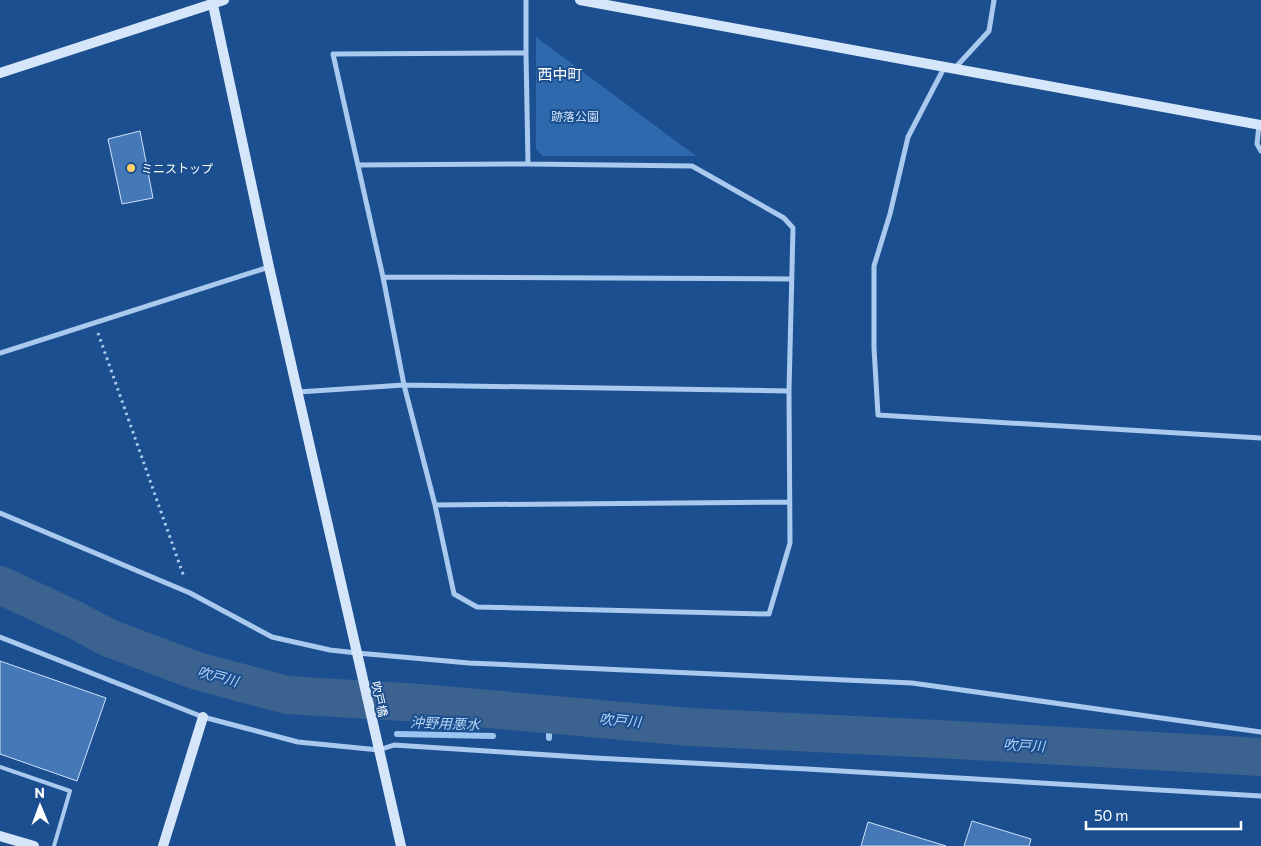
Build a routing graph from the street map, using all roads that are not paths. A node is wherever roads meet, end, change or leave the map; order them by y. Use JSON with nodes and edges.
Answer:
{"nodes":[{"id":1,"x":224,"y":0,"type":"edge"},
{"id":2,"x":526,"y":0,"type":"edge"},
{"id":3,"x":580,"y":0,"type":"edge"},
{"id":4,"x":994,"y":0,"type":"edge"},
{"id":5,"x":212,"y":2,"type":"edge"},
{"id":6,"x":526,"y":53,"type":"junction"},
{"id":7,"x":950,"y":67,"type":"junction"},
{"id":8,"x":0,"y":73,"type":"edge"},
{"id":9,"x":1260,"y":125,"type":"edge"},
{"id":10,"x":1261,"y":151,"type":"edge"},
{"id":11,"x":358,"y":164,"type":"junction"},
{"id":12,"x":528,"y":164,"type":"junction"},
{"id":13,"x":270,"y":267,"type":"junction"},
{"id":14,"x":382,"y":276,"type":"junction"},
{"id":15,"x":792,"y":279,"type":"junction"},
{"id":16,"x":0,"y":353,"type":"edge"},
{"id":17,"x":404,"y":385,"type":"junction"},
{"id":18,"x":789,"y":391,"type":"junction"},
{"id":19,"x":298,"y":392,"type":"junction"},
{"id":20,"x":1261,"y":438,"type":"edge"},
{"id":21,"x":790,"y":502,"type":"junction"},
{"id":22,"x":435,"y":505,"type":"junction"},
{"id":23,"x":0,"y":513,"type":"edge"},
{"id":24,"x":0,"y":636,"type":"edge"},
{"id":25,"x":357,"y":653,"type":"junction"},
{"id":26,"x":203,"y":717,"type":"junction"},
{"id":27,"x":1261,"y":732,"type":"edge"},
{"id":28,"x":380,"y":750,"type":"junction"},
{"id":29,"x":0,"y":767,"type":"edge"},
{"id":30,"x":1261,"y":796,"type":"edge"},
{"id":31,"x":0,"y":836,"type":"edge"},
{"id":32,"x":34,"y":846,"type":"edge"},
{"id":33,"x":54,"y":846,"type":"edge"},
{"id":34,"x":163,"y":846,"type":"edge"},
{"id":35,"x":401,"y":846,"type":"edge"}],
"edges":[{"from":1,"to":5,"type":"street"},
{"from":2,"to":6,"type":"street"},
{"from":3,"to":7,"type":"street"},
{"from":4,"to":7,"type":"street"},
{"from":5,"to":8,"type":"street"},
{"from":5,"to":13,"type":"street","name":"吹戸橋"},
{"from":6,"to":11,"type":"street"},
{"from":6,"to":12,"type":"street"},
{"from":7,"to":9,"type":"street"},
{"from":7,"to":20,"type":"street"},
{"from":9,"to":10,"type":"street"},
{"from":11,"to":12,"type":"street"},
{"from":11,"to":14,"type":"street"},
{"from":12,"to":15,"type":"street"},
{"from":13,"to":16,"type":"street"},
{"from":13,"to":19,"type":"street","name":"吹戸橋"},
{"from":14,"to":15,"type":"street"},
{"from":14,"to":17,"type":"street"},
{"from":15,"to":18,"type":"street"},
{"from":17,"to":18,"type":"street"},
{"from":17,"to":19,"type":"street"},
{"from":17,"to":22,"type":"street"},
{"from":18,"to":21,"type":"street"},
{"from":19,"to":25,"type":"street","name":"吹戸橋"},
{"from":21,"to":22,"type":"street"},
{"from":21,"to":22,"type":"street"},
{"from":23,"to":25,"type":"street"},
{"from":24,"to":26,"type":"street"},
{"from":25,"to":27,"type":"street"},
{"from":25,"to":28,"type":"street","name":"吹戸橋"},
{"from":26,"to":28,"type":"street"},
{"from":26,"to":34,"type":"street"},
{"from":28,"to":30,"type":"street"},
{"from":28,"to":35,"type":"street","name":"吹戸橋"},
{"from":29,"to":33,"type":"lane"},
{"from":31,"to":32,"type":"street"}]}
